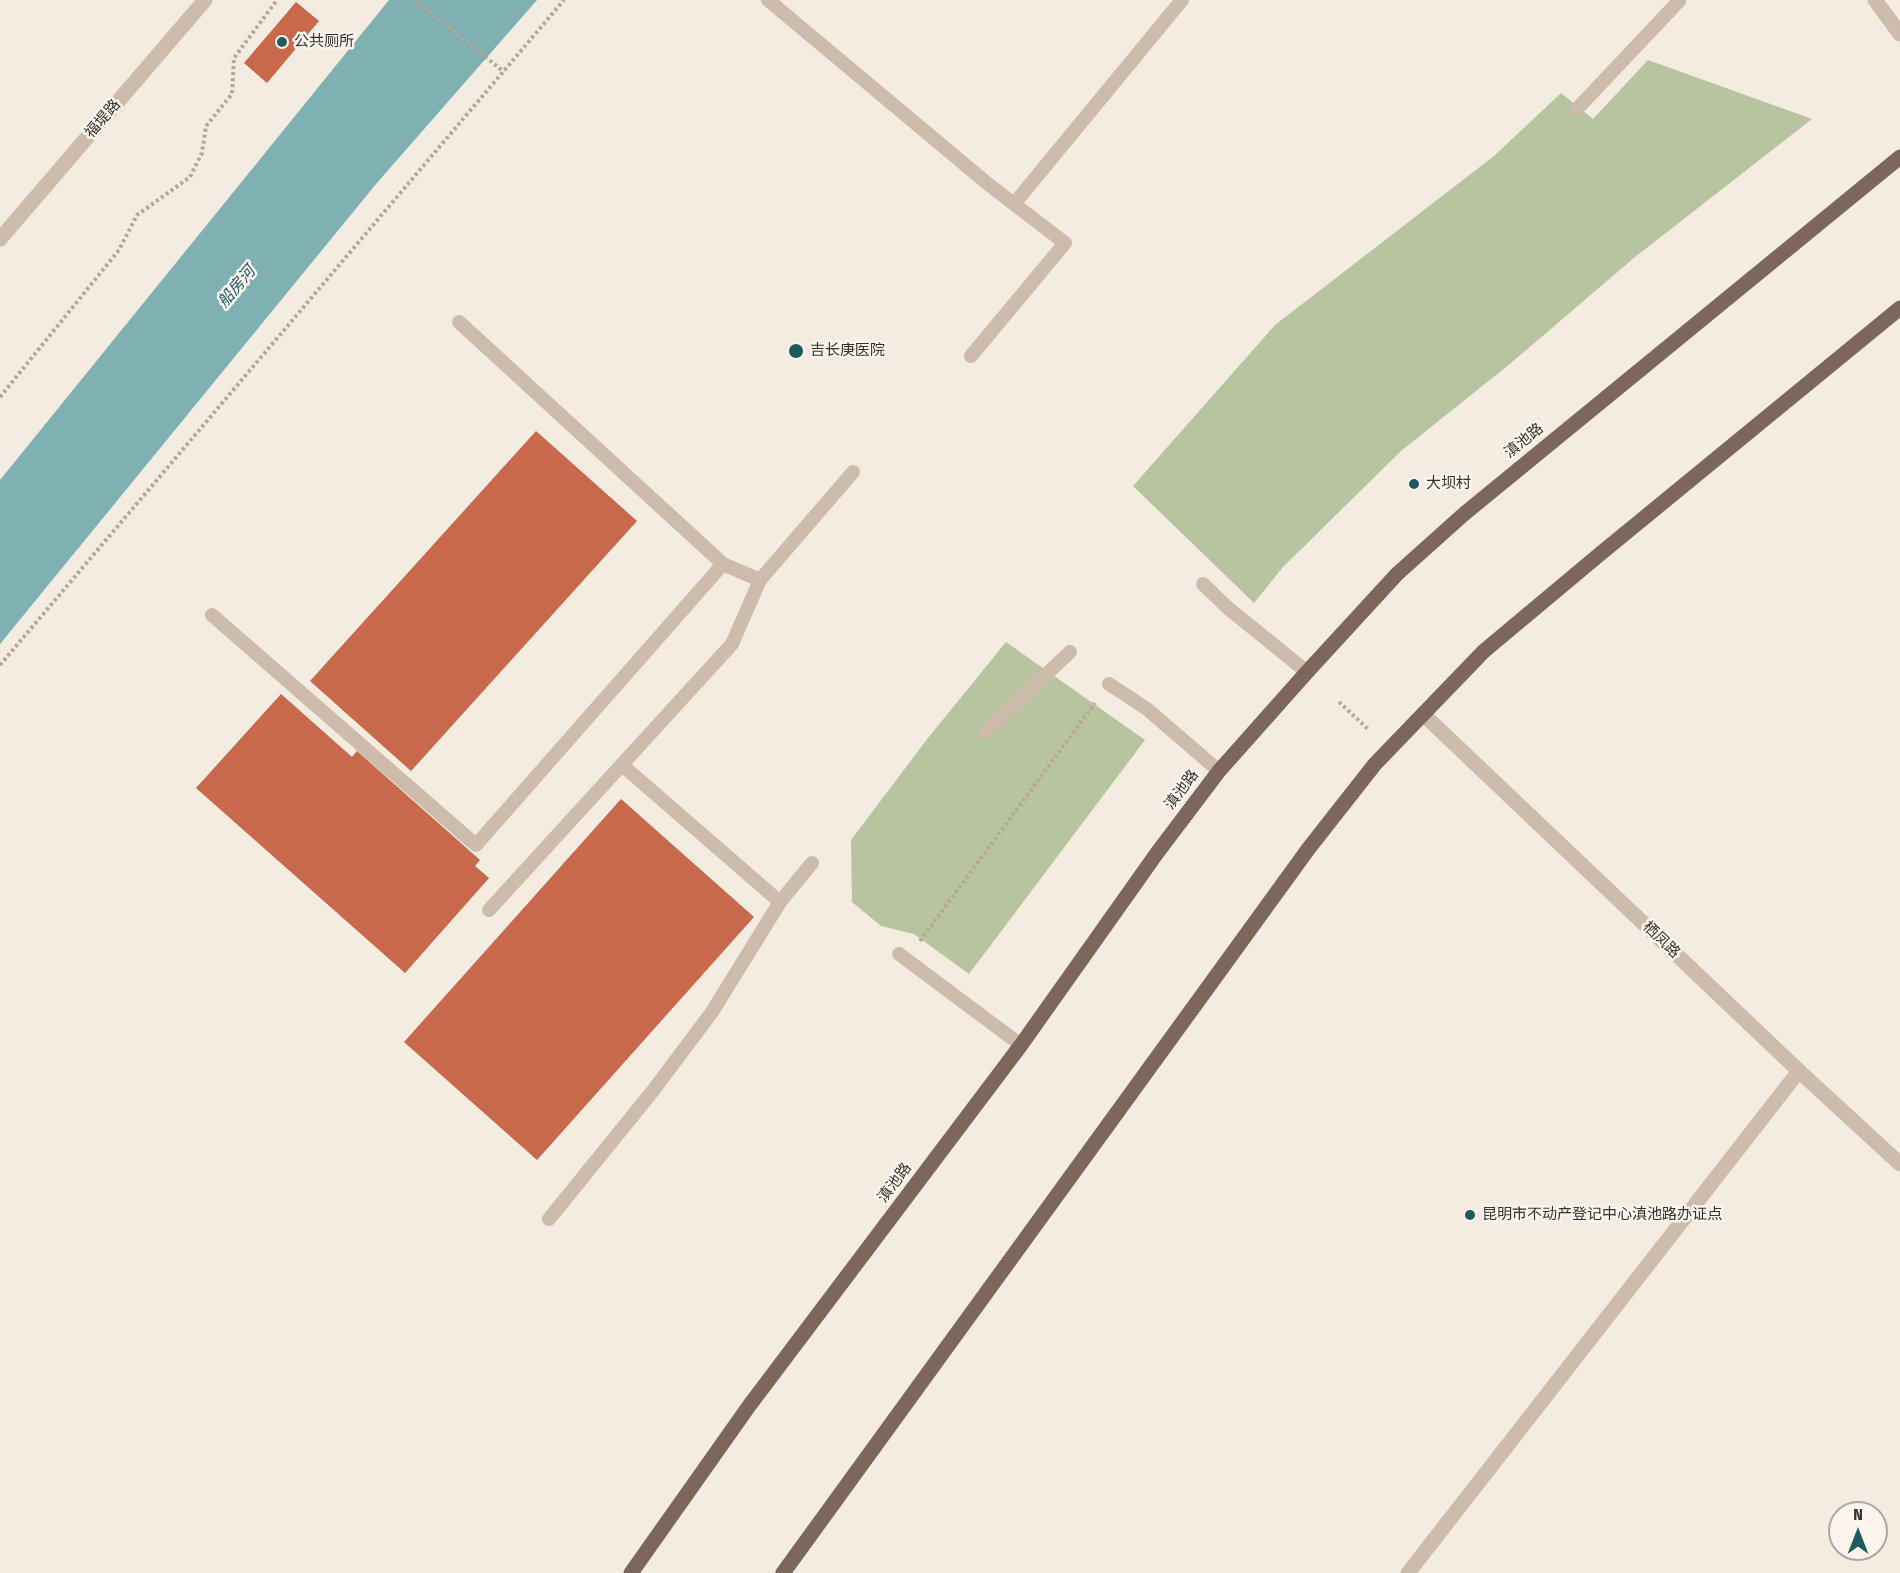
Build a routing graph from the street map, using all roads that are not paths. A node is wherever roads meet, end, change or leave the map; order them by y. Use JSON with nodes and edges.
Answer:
{"nodes":[{"id":1,"x":205,"y":0,"type":"edge"},
{"id":2,"x":768,"y":0,"type":"edge"},
{"id":3,"x":1182,"y":0,"type":"edge"},
{"id":4,"x":1875,"y":0,"type":"edge"},
{"id":5,"x":1679,"y":1,"type":"edge"},
{"id":6,"x":1900,"y":34,"type":"edge"},
{"id":7,"x":1577,"y":109,"type":"dead end"},
{"id":8,"x":1900,"y":157,"type":"edge"},
{"id":9,"x":1014,"y":204,"type":"junction"},
{"id":10,"x":0,"y":239,"type":"edge"},
{"id":11,"x":1900,"y":308,"type":"edge"},
{"id":12,"x":459,"y":322,"type":"dead end"},
{"id":13,"x":971,"y":356,"type":"dead end"},
{"id":14,"x":853,"y":472,"type":"dead end"},
{"id":15,"x":723,"y":564,"type":"junction"},
{"id":16,"x":760,"y":580,"type":"junction"},
{"id":17,"x":1203,"y":584,"type":"dead end"},
{"id":18,"x":212,"y":615,"type":"dead end"},
{"id":19,"x":1070,"y":652,"type":"dead end"},
{"id":20,"x":1307,"y":672,"type":"junction"},
{"id":21,"x":1109,"y":684,"type":"road end"},
{"id":22,"x":1423,"y":714,"type":"junction"},
{"id":23,"x":986,"y":732,"type":"dead end"},
{"id":24,"x":622,"y":765,"type":"junction"},
{"id":25,"x":1219,"y":771,"type":"junction"},
{"id":26,"x":812,"y":863,"type":"dead end"},
{"id":27,"x":780,"y":902,"type":"junction"},
{"id":28,"x":489,"y":910,"type":"dead end"},
{"id":29,"x":899,"y":954,"type":"road end"},
{"id":30,"x":1020,"y":1045,"type":"junction"},
{"id":31,"x":1799,"y":1071,"type":"junction"},
{"id":32,"x":1900,"y":1164,"type":"edge"},
{"id":33,"x":549,"y":1219,"type":"dead end"},
{"id":34,"x":631,"y":1573,"type":"edge"},
{"id":35,"x":783,"y":1573,"type":"edge"},
{"id":36,"x":1408,"y":1573,"type":"edge"}],
"edges":[{"from":1,"to":10,"type":"street","name":"福堤路"},
{"from":2,"to":9,"type":"lane"},
{"from":3,"to":9,"type":"lane"},
{"from":4,"to":6,"type":"street"},
{"from":5,"to":7,"type":"lane"},
{"from":8,"to":20,"type":"main road","name":"滇池路"},
{"from":9,"to":13,"type":"lane"},
{"from":11,"to":22,"type":"main road"},
{"from":12,"to":15,"type":"lane"},
{"from":14,"to":16,"type":"lane"},
{"from":15,"to":16,"type":"lane"},
{"from":15,"to":18,"type":"lane"},
{"from":16,"to":24,"type":"lane"},
{"from":17,"to":20,"type":"lane"},
{"from":19,"to":23,"type":"lane"},
{"from":20,"to":25,"type":"main road","name":"滇池路"},
{"from":21,"to":25,"type":"lane"},
{"from":22,"to":31,"type":"street","name":"栖凤路"},
{"from":22,"to":35,"type":"main road"},
{"from":24,"to":27,"type":"lane"},
{"from":24,"to":28,"type":"lane"},
{"from":25,"to":30,"type":"main road","name":"滇池路"},
{"from":26,"to":27,"type":"lane"},
{"from":27,"to":33,"type":"lane"},
{"from":29,"to":30,"type":"lane"},
{"from":30,"to":34,"type":"main road","name":"滇池路"},
{"from":31,"to":32,"type":"street","name":"栖凤路"},
{"from":31,"to":36,"type":"street"}]}
